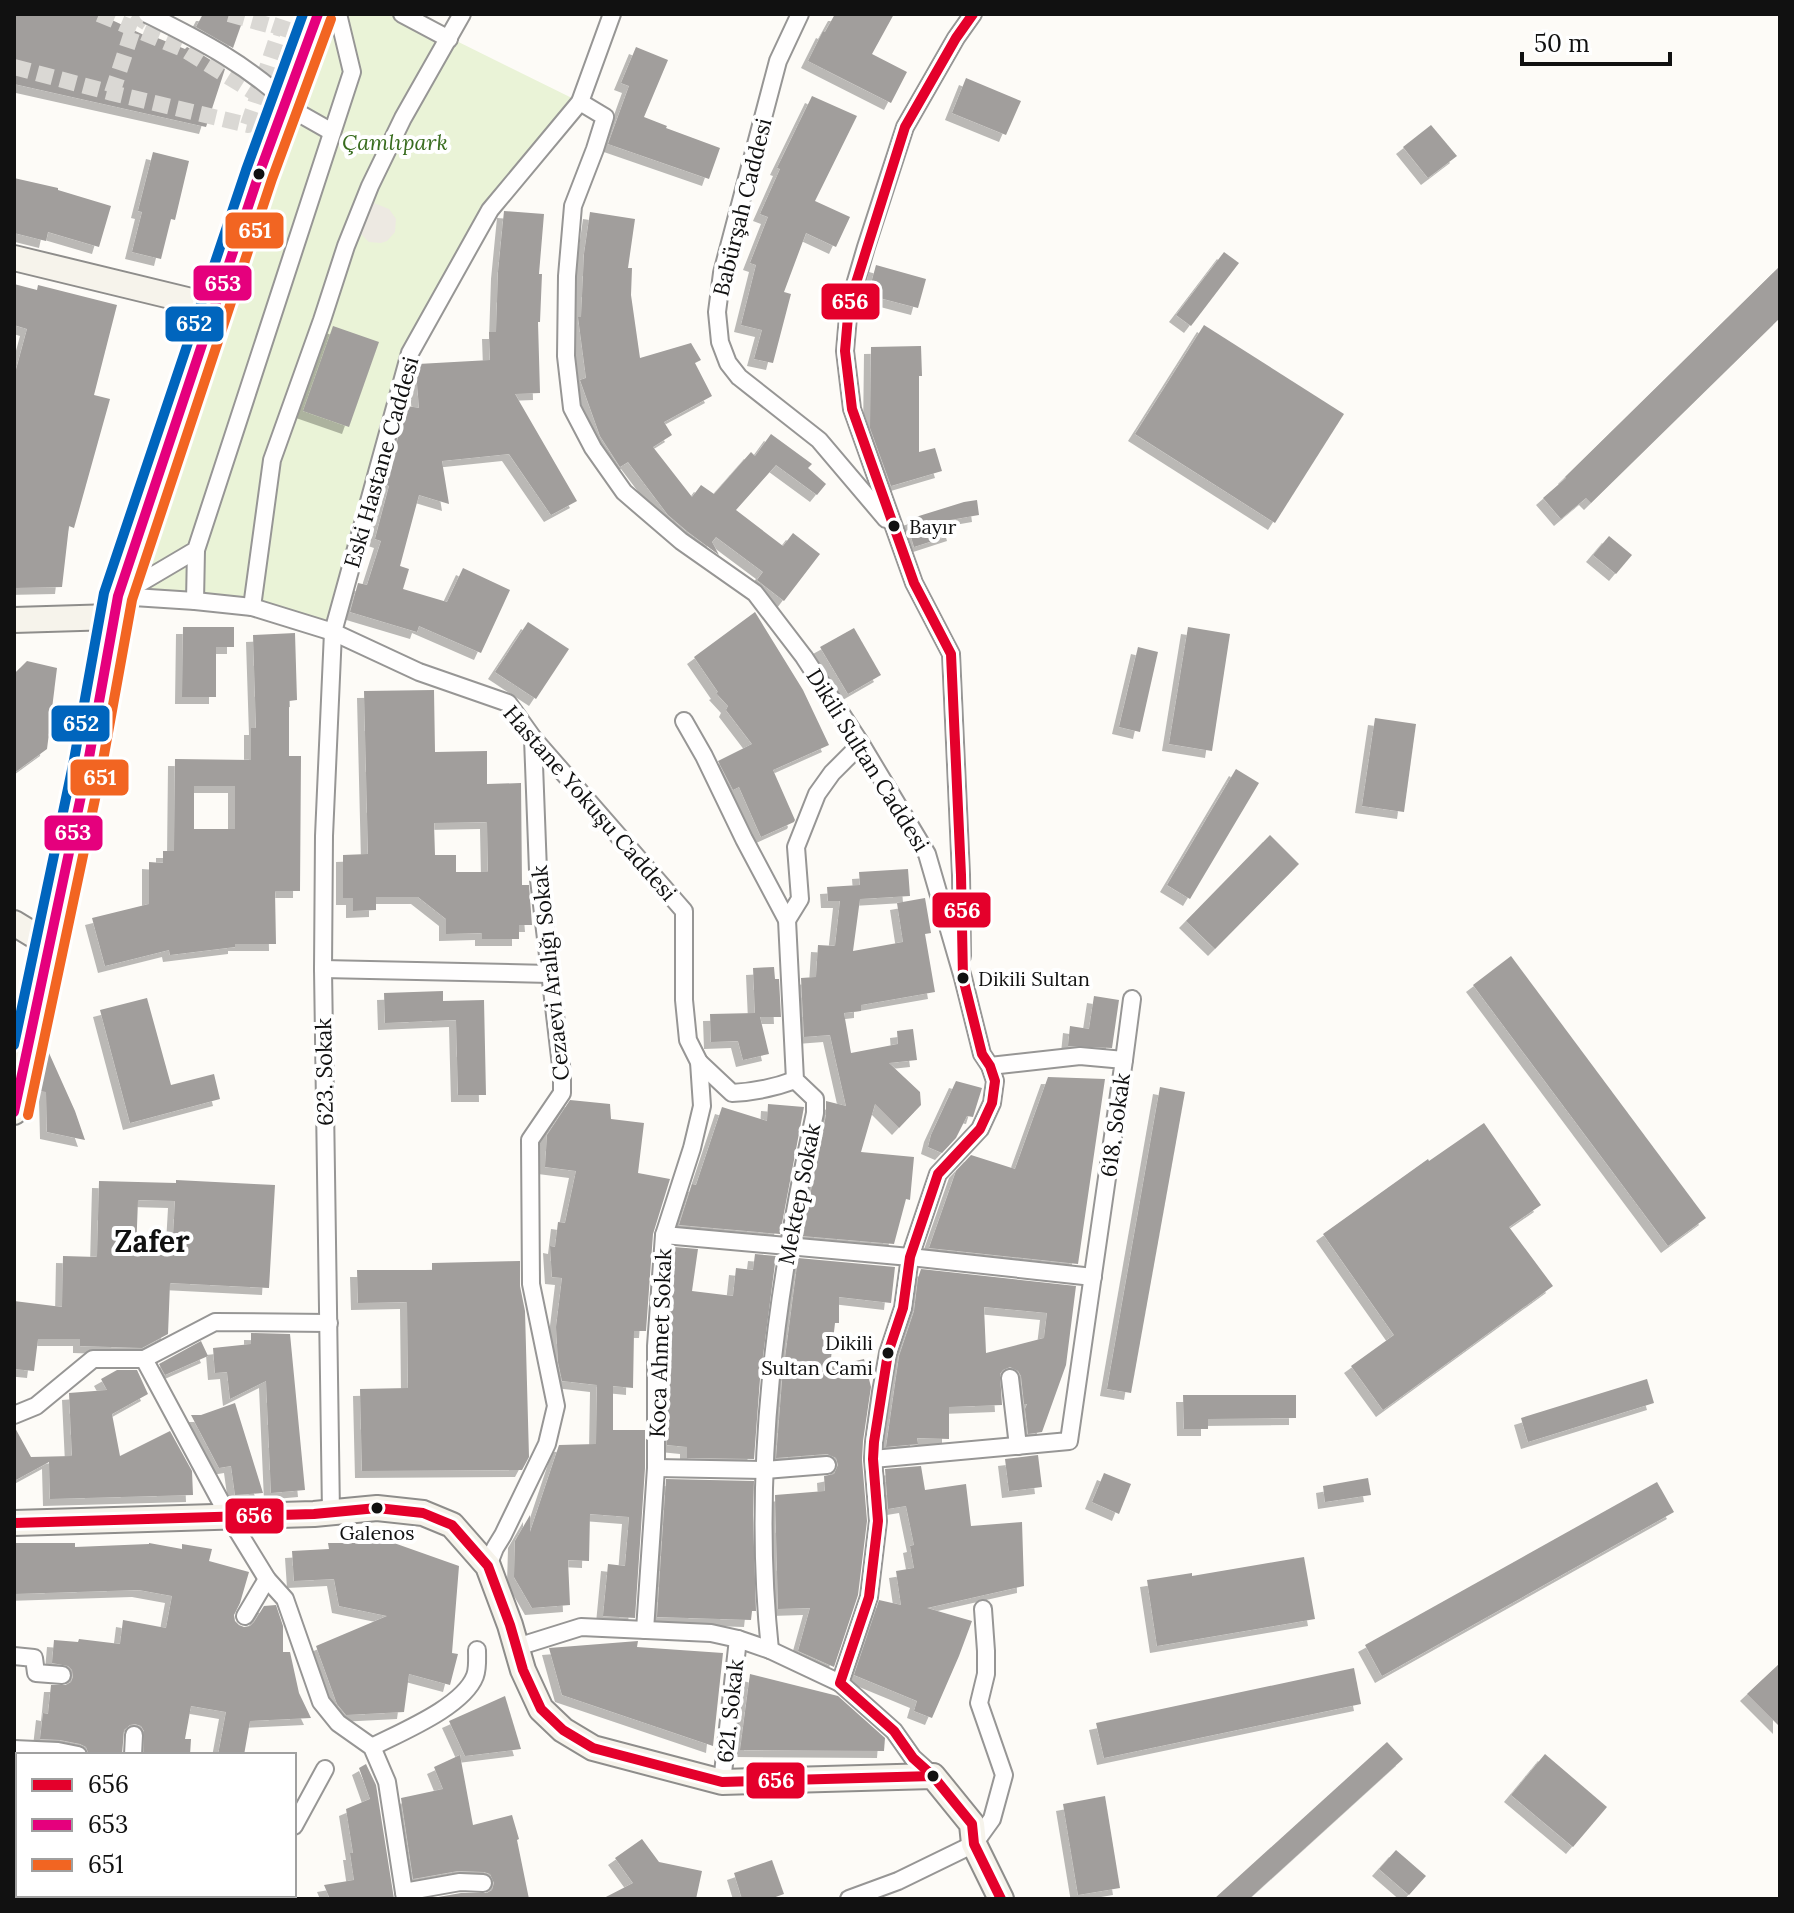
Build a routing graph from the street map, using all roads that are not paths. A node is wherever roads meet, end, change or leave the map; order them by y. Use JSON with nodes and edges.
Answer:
{"nodes":[{"id":1,"x":147,"y":14,"type":"tunnel mouth"},
{"id":2,"x":318,"y":14,"type":"edge"},
{"id":3,"x":338,"y":14,"type":"edge"},
{"id":4,"x":402,"y":14,"type":"edge"},
{"id":5,"x":462,"y":14,"type":"edge"},
{"id":6,"x":612,"y":14,"type":"edge"},
{"id":7,"x":800,"y":14,"type":"edge"},
{"id":8,"x":973,"y":14,"type":"edge"},
{"id":9,"x":449,"y":39,"type":"junction"},
{"id":10,"x":580,"y":102,"type":"junction"},
{"id":11,"x":329,"y":130,"type":"junction"},
{"id":12,"x":14,"y":258,"type":"edge"},
{"id":13,"x":216,"y":307,"type":"junction"},
{"id":14,"x":272,"y":460,"type":"junction"},
{"id":15,"x":893,"y":526,"type":"junction"},
{"id":16,"x":273,"y":532,"type":"dead end"},
{"id":17,"x":196,"y":550,"type":"junction"},
{"id":18,"x":195,"y":601,"type":"junction"},
{"id":19,"x":116,"y":607,"type":"junction"},
{"id":20,"x":252,"y":607,"type":"junction"},
{"id":21,"x":14,"y":620,"type":"edge"},
{"id":22,"x":333,"y":632,"type":"junction"},
{"id":23,"x":684,"y":721,"type":"dead end"},
{"id":24,"x":533,"y":738,"type":"junction"},
{"id":25,"x":861,"y":744,"type":"junction"},
{"id":26,"x":787,"y":920,"type":"junction"},
{"id":27,"x":14,"y":923,"type":"edge"},
{"id":28,"x":50,"y":945,"type":"junction"},
{"id":29,"x":323,"y":969,"type":"junction"},
{"id":30,"x":550,"y":974,"type":"junction"},
{"id":31,"x":963,"y":978,"type":"junction"},
{"id":32,"x":1132,"y":999,"type":"dead end"},
{"id":33,"x":1124,"y":1060,"type":"junction"},
{"id":34,"x":699,"y":1062,"type":"junction"},
{"id":35,"x":990,"y":1066,"type":"junction"},
{"id":36,"x":795,"y":1080,"type":"junction"},
{"id":37,"x":14,"y":1112,"type":"edge"},
{"id":38,"x":664,"y":1235,"type":"junction"},
{"id":39,"x":787,"y":1247,"type":"junction"},
{"id":40,"x":910,"y":1257,"type":"junction"},
{"id":41,"x":1093,"y":1277,"type":"junction"},
{"id":42,"x":329,"y":1323,"type":"junction"},
{"id":43,"x":144,"y":1359,"type":"junction"},
{"id":44,"x":1010,"y":1378,"type":"dead end"},
{"id":45,"x":14,"y":1415,"type":"edge"},
{"id":46,"x":1018,"y":1446,"type":"junction"},
{"id":47,"x":873,"y":1459,"type":"junction"},
{"id":48,"x":827,"y":1465,"type":"dead end"},
{"id":49,"x":656,"y":1468,"type":"junction"},
{"id":50,"x":765,"y":1470,"type":"junction"},
{"id":51,"x":331,"y":1513,"type":"junction"},
{"id":52,"x":229,"y":1517,"type":"junction"},
{"id":53,"x":14,"y":1523,"type":"edge"},
{"id":54,"x":488,"y":1566,"type":"junction"},
{"id":55,"x":267,"y":1579,"type":"junction"},
{"id":56,"x":983,"y":1609,"type":"dead end"},
{"id":57,"x":245,"y":1616,"type":"dead end"},
{"id":58,"x":645,"y":1630,"type":"junction"},
{"id":59,"x":514,"y":1636,"type":"junction"},
{"id":60,"x":738,"y":1639,"type":"junction"},
{"id":61,"x":477,"y":1650,"type":"dead end"},
{"id":62,"x":770,"y":1650,"type":"junction"},
{"id":63,"x":14,"y":1656,"type":"edge"},
{"id":64,"x":62,"y":1675,"type":"dead end"},
{"id":65,"x":840,"y":1683,"type":"junction"},
{"id":66,"x":134,"y":1735,"type":"dead end"},
{"id":67,"x":372,"y":1747,"type":"junction"},
{"id":68,"x":14,"y":1749,"type":"edge"},
{"id":69,"x":68,"y":1753,"type":"edge"},
{"id":70,"x":133,"y":1753,"type":"edge"},
{"id":71,"x":325,"y":1769,"type":"dead end"},
{"id":72,"x":933,"y":1776,"type":"junction"},
{"id":73,"x":722,"y":1782,"type":"junction"},
{"id":74,"x":296,"y":1822,"type":"edge"},
{"id":75,"x":974,"y":1844,"type":"junction"},
{"id":76,"x":483,"y":1883,"type":"dead end"},
{"id":77,"x":404,"y":1895,"type":"edge"},
{"id":78,"x":849,"y":1899,"type":"edge"},
{"id":79,"x":1001,"y":1899,"type":"edge"}],
"edges":[{"from":1,"to":11,"type":"street","bridge":true},
{"from":2,"to":13,"type":"main road"},
{"from":3,"to":11,"type":"street"},
{"from":4,"to":9,"type":"street"},
{"from":5,"to":9,"type":"street"},
{"from":6,"to":10,"type":"street","name":"Eski Hastane Caddesi"},
{"from":7,"to":15,"type":"street","name":"Babürşah Caddesi"},
{"from":8,"to":15,"type":"street"},
{"from":9,"to":14,"type":"street"},
{"from":10,"to":22,"type":"street","name":"Eski Hastane Caddesi"},
{"from":10,"to":25,"type":"street","name":"Dikili Sultan Caddesi"},
{"from":11,"to":17,"type":"street"},
{"from":12,"to":13,"type":"main road"},
{"from":13,"to":19,"type":"main road"},
{"from":14,"to":16,"type":"street"},
{"from":14,"to":20,"type":"street"},
{"from":15,"to":31,"type":"street"},
{"from":17,"to":18,"type":"street"},
{"from":17,"to":19,"type":"street"},
{"from":18,"to":19,"type":"street","name":"Hastane Yokuşu Caddesi"},
{"from":18,"to":20,"type":"street","name":"Hastane Yokuşu Caddesi"},
{"from":19,"to":21,"type":"main road"},
{"from":19,"to":28,"type":"main road"},
{"from":20,"to":22,"type":"street","name":"Hastane Yokuşu Caddesi"},
{"from":22,"to":24,"type":"street","name":"Hastane Yokuşu Caddesi"},
{"from":22,"to":29,"type":"street","name":"623. Sokak"},
{"from":23,"to":26,"type":"street","name":"Mektep Sokak"},
{"from":24,"to":30,"type":"street","name":"Cezaevi Aralığı Sokak"},
{"from":24,"to":34,"type":"street","name":"Hastane Yokuşu Caddesi"},
{"from":25,"to":26,"type":"street"},
{"from":25,"to":31,"type":"street","name":"Dikili Sultan Caddesi"},
{"from":26,"to":36,"type":"street","name":"Mektep Sokak"},
{"from":27,"to":28,"type":"main road"},
{"from":28,"to":37,"type":"main road"},
{"from":29,"to":30,"type":"street"},
{"from":29,"to":42,"type":"street","name":"623. Sokak"},
{"from":30,"to":54,"type":"street","name":"Cezaevi Aralığı Sokak"},
{"from":31,"to":35,"type":"street","name":"Dikili Sultan Caddesi"},
{"from":32,"to":33,"type":"street"},
{"from":33,"to":35,"type":"street","name":"618. Sokak"},
{"from":33,"to":41,"type":"street","name":"618. Sokak"},
{"from":34,"to":36,"type":"street"},
{"from":34,"to":38,"type":"street","name":"Koca Ahmet Sokak"},
{"from":35,"to":40,"type":"street","name":"Dikili Sultan Caddesi"},
{"from":36,"to":39,"type":"street","name":"Mektep Sokak"},
{"from":38,"to":39,"type":"street"},
{"from":38,"to":49,"type":"street","name":"Koca Ahmet Sokak"},
{"from":39,"to":40,"type":"street"},
{"from":39,"to":50,"type":"street","name":"Mektep Sokak"},
{"from":40,"to":41,"type":"street"},
{"from":40,"to":47,"type":"street","name":"Dikili Sultan Caddesi"},
{"from":41,"to":46,"type":"street","name":"618. Sokak"},
{"from":42,"to":43,"type":"street"},
{"from":42,"to":51,"type":"street","name":"623. Sokak"},
{"from":43,"to":45,"type":"street"},
{"from":43,"to":52,"type":"street"},
{"from":44,"to":46,"type":"street"},
{"from":46,"to":47,"type":"street"},
{"from":47,"to":65,"type":"street","name":"Dikili Sultan Caddesi"},
{"from":48,"to":50,"type":"street"},
{"from":49,"to":50,"type":"street"},
{"from":49,"to":58,"type":"street","name":"Koca Ahmet Sokak"},
{"from":50,"to":62,"type":"street","name":"Mektep Sokak"},
{"from":51,"to":52,"type":"main road"},
{"from":51,"to":54,"type":"main road"},
{"from":52,"to":53,"type":"main road"},
{"from":52,"to":55,"type":"street"},
{"from":54,"to":59,"type":"main road"},
{"from":55,"to":57,"type":"street"},
{"from":55,"to":67,"type":"street"},
{"from":56,"to":75,"type":"street"},
{"from":58,"to":59,"type":"street"},
{"from":58,"to":60,"type":"street"},
{"from":59,"to":73,"type":"main road"},
{"from":60,"to":62,"type":"street"},
{"from":60,"to":73,"type":"street","name":"621. Sokak"},
{"from":61,"to":67,"type":"street"},
{"from":62,"to":65,"type":"street"},
{"from":63,"to":64,"type":"street"},
{"from":65,"to":72,"type":"street"},
{"from":66,"to":70,"type":"street"},
{"from":67,"to":77,"type":"street"},
{"from":68,"to":69,"type":"street"},
{"from":71,"to":74,"type":"street"},
{"from":72,"to":73,"type":"main road"},
{"from":72,"to":75,"type":"main road"},
{"from":75,"to":78,"type":"street"},
{"from":75,"to":79,"type":"main road"},
{"from":76,"to":77,"type":"street"}]}
